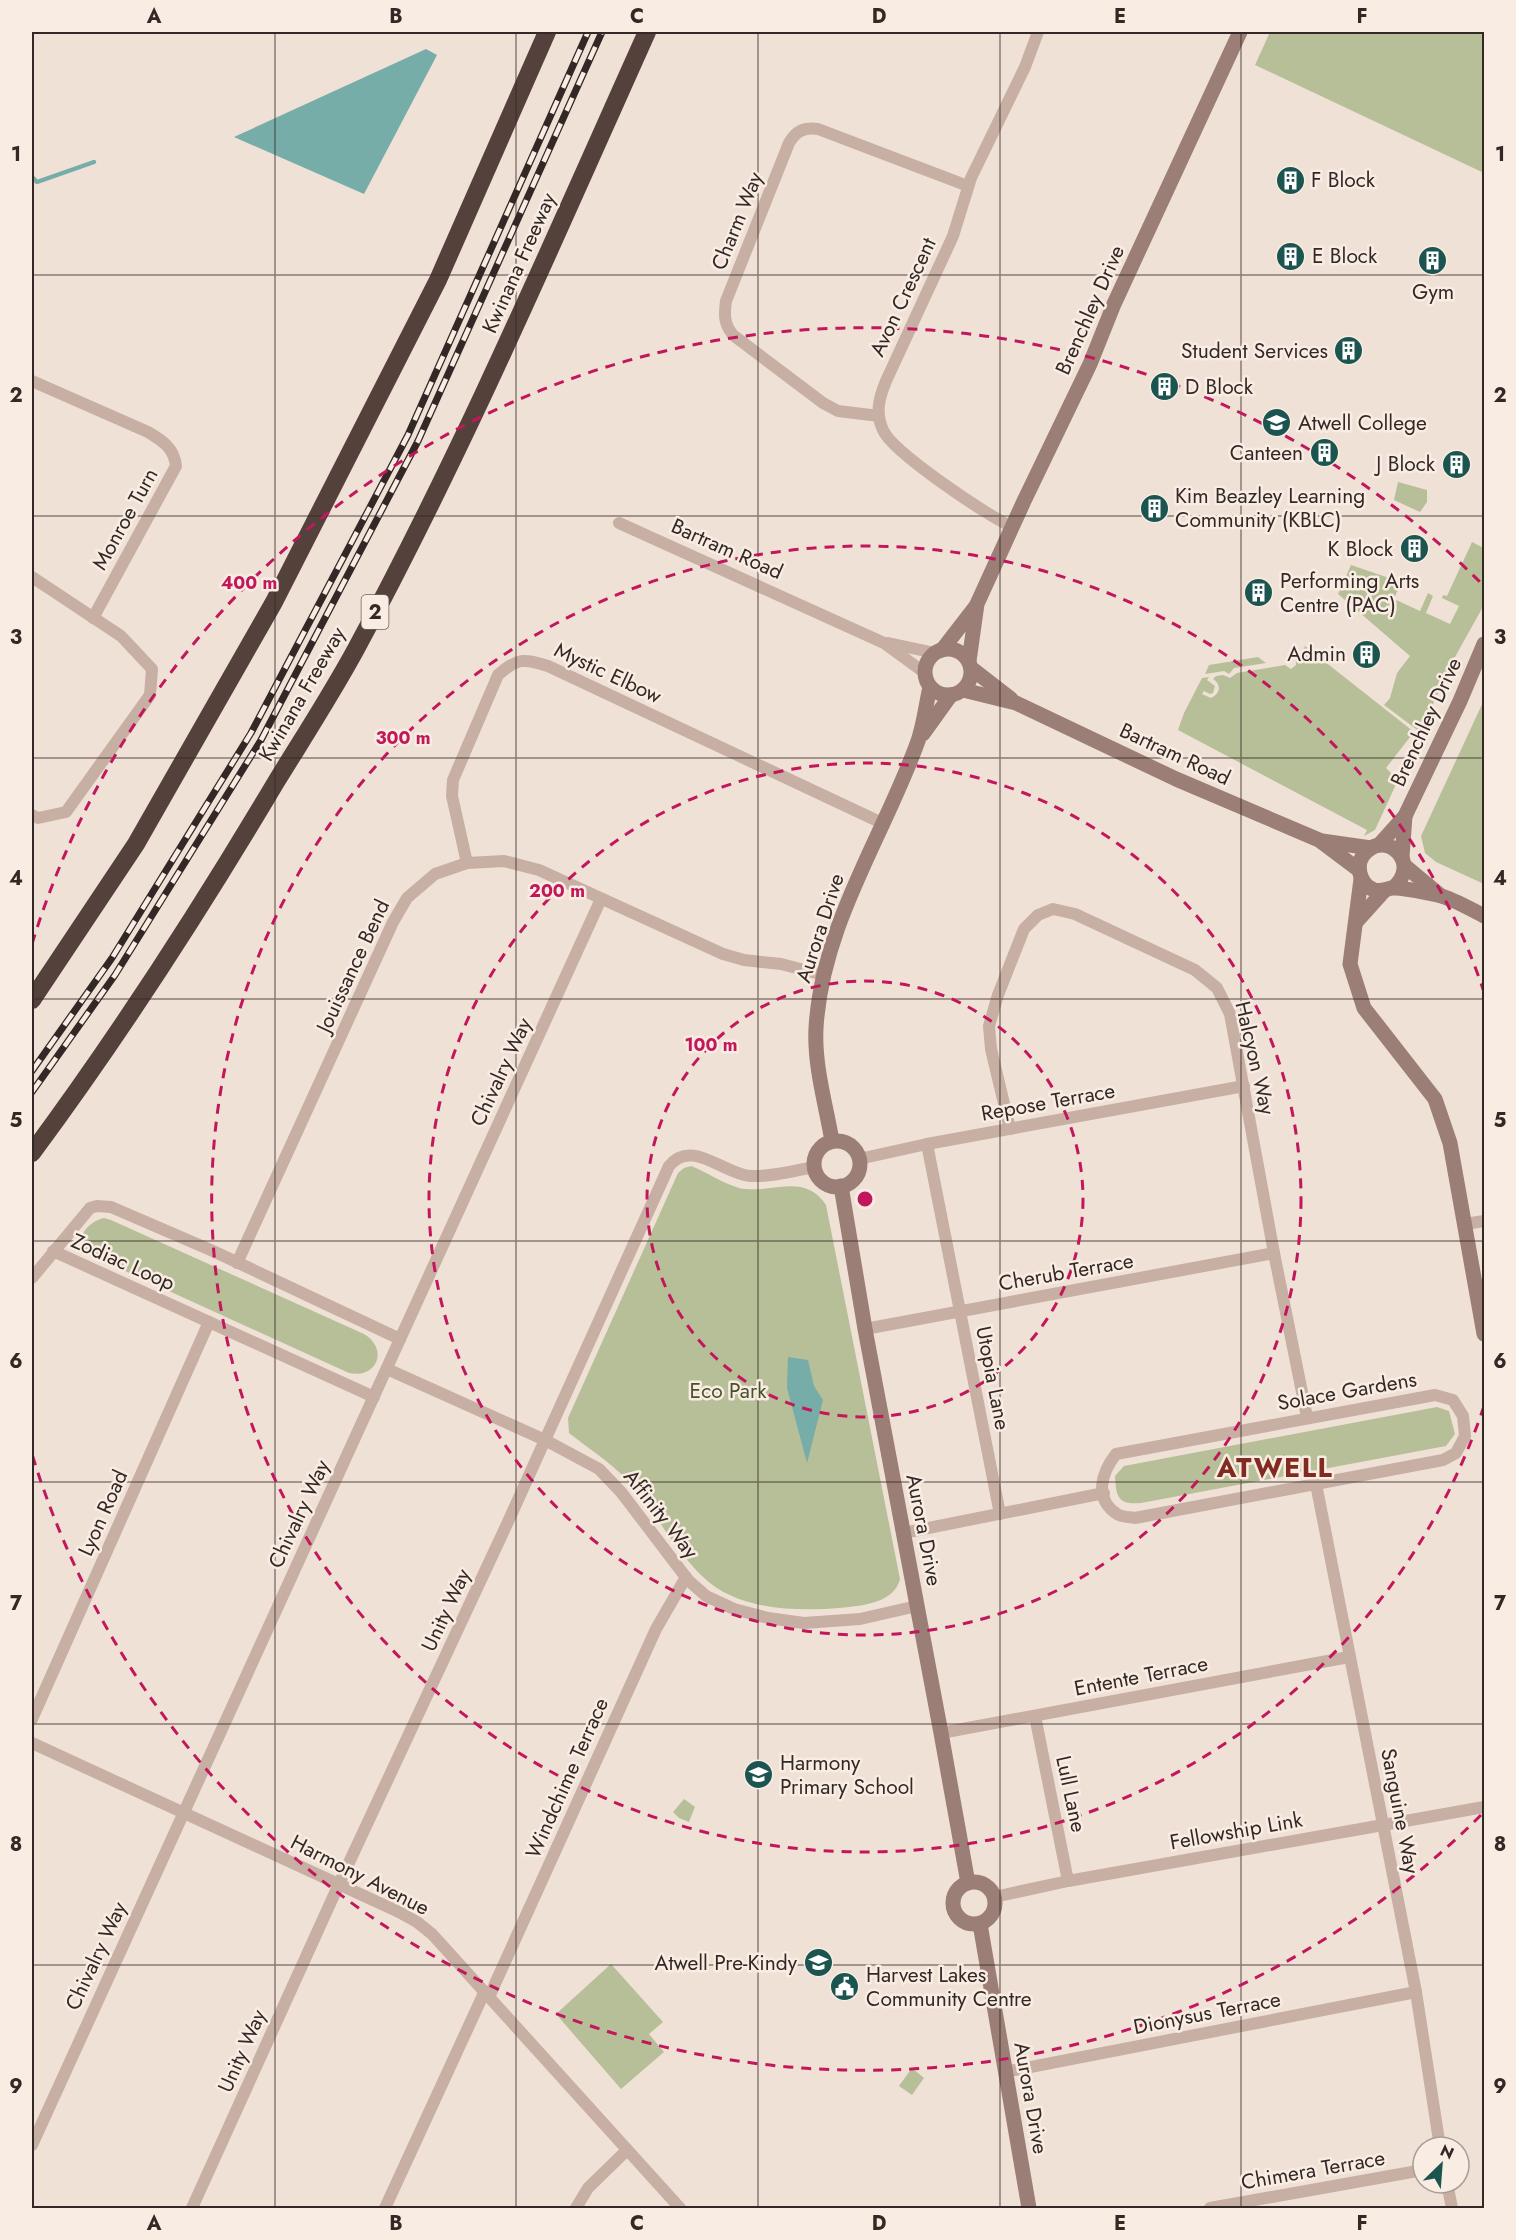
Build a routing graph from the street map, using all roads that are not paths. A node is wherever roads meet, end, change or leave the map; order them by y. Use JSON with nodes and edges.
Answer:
{"nodes":[{"id":1,"x":547,"y":32,"type":"edge"},
{"id":2,"x":647,"y":32,"type":"edge"},
{"id":3,"x":1037,"y":32,"type":"edge"},
{"id":4,"x":1240,"y":32,"type":"edge"},
{"id":5,"x":968,"y":186,"type":"junction"},
{"id":6,"x":32,"y":381,"type":"edge"},
{"id":7,"x":879,"y":416,"type":"junction"},
{"id":8,"x":619,"y":523,"type":"dead end"},
{"id":9,"x":1012,"y":527,"type":"junction"},
{"id":10,"x":32,"y":577,"type":"edge"},
{"id":11,"x":977,"y":604,"type":"junction"},
{"id":12,"x":93,"y":618,"type":"junction"},
{"id":13,"x":884,"y":642,"type":"junction"},
{"id":14,"x":1485,"y":644,"type":"edge"},
{"id":15,"x":938,"y":651,"type":"junction"},
{"id":16,"x":970,"y":664,"type":"junction"},
{"id":17,"x":927,"y":680,"type":"junction"},
{"id":18,"x":957,"y":693,"type":"junction"},
{"id":19,"x":1016,"y":703,"type":"junction"},
{"id":20,"x":919,"y":739,"type":"junction"},
{"id":21,"x":32,"y":815,"type":"edge"},
{"id":22,"x":1405,"y":816,"type":"junction"},
{"id":23,"x":882,"y":823,"type":"junction"},
{"id":24,"x":1319,"y":840,"type":"junction"},
{"id":25,"x":1375,"y":846,"type":"junction"},
{"id":26,"x":1403,"y":861,"type":"junction"},
{"id":27,"x":467,"y":863,"type":"junction"},
{"id":28,"x":1360,"y":874,"type":"junction"},
{"id":29,"x":1388,"y":889,"type":"junction"},
{"id":30,"x":1441,"y":896,"type":"junction"},
{"id":31,"x":601,"y":899,"type":"junction"},
{"id":32,"x":1485,"y":916,"type":"edge"},
{"id":33,"x":1357,"y":921,"type":"junction"},
{"id":34,"x":824,"y":975,"type":"junction"},
{"id":35,"x":32,"y":1000,"type":"edge"},
{"id":36,"x":1244,"y":1086,"type":"junction"},
{"id":37,"x":1010,"y":1129,"type":"junction"},
{"id":38,"x":832,"y":1141,"type":"junction"},
{"id":39,"x":927,"y":1144,"type":"junction"},
{"id":40,"x":32,"y":1153,"type":"edge"},
{"id":41,"x":859,"y":1159,"type":"junction"},
{"id":42,"x":814,"y":1167,"type":"junction"},
{"id":43,"x":841,"y":1186,"type":"junction"},
{"id":44,"x":1485,"y":1221,"type":"edge"},
{"id":45,"x":1465,"y":1224,"type":"junction"},
{"id":46,"x":53,"y":1251,"type":"junction"},
{"id":47,"x":1274,"y":1253,"type":"junction"},
{"id":48,"x":237,"y":1263,"type":"junction"},
{"id":49,"x":32,"y":1278,"type":"edge"},
{"id":50,"x":961,"y":1311,"type":"junction"},
{"id":51,"x":209,"y":1322,"type":"junction"},
{"id":52,"x":865,"y":1329,"type":"junction"},
{"id":53,"x":1485,"y":1334,"type":"edge"},
{"id":54,"x":400,"y":1339,"type":"junction"},
{"id":55,"x":387,"y":1369,"type":"junction"},
{"id":56,"x":374,"y":1397,"type":"junction"},
{"id":57,"x":1307,"y":1417,"type":"junction"},
{"id":58,"x":544,"y":1440,"type":"junction"},
{"id":59,"x":1316,"y":1484,"type":"junction"},
{"id":60,"x":1104,"y":1494,"type":"junction"},
{"id":61,"x":1000,"y":1514,"type":"junction"},
{"id":62,"x":903,"y":1533,"type":"junction"},
{"id":63,"x":686,"y":1577,"type":"junction"},
{"id":64,"x":917,"y":1606,"type":"junction"},
{"id":65,"x":1349,"y":1657,"type":"junction"},
{"id":66,"x":1035,"y":1716,"type":"junction"},
{"id":67,"x":32,"y":1719,"type":"edge"},
{"id":68,"x":941,"y":1733,"type":"junction"},
{"id":69,"x":32,"y":1743,"type":"edge"},
{"id":70,"x":1485,"y":1807,"type":"edge"},
{"id":71,"x":183,"y":1813,"type":"junction"},
{"id":72,"x":1383,"y":1824,"type":"junction"},
{"id":73,"x":1068,"y":1881,"type":"junction"},
{"id":74,"x":968,"y":1883,"type":"junction"},
{"id":75,"x":339,"y":1884,"type":"junction"},
{"id":76,"x":994,"y":1897,"type":"junction"},
{"id":77,"x":980,"y":1924,"type":"junction"},
{"id":78,"x":1416,"y":1992,"type":"junction"},
{"id":79,"x":486,"y":1995,"type":"junction"},
{"id":80,"x":1005,"y":2072,"type":"junction"},
{"id":81,"x":1438,"y":2135,"type":"edge"},
{"id":82,"x":32,"y":2145,"type":"edge"},
{"id":83,"x":627,"y":2150,"type":"junction"},
{"id":84,"x":1411,"y":2172,"type":"edge"},
{"id":85,"x":192,"y":2208,"type":"edge"},
{"id":86,"x":385,"y":2208,"type":"edge"},
{"id":87,"x":576,"y":2208,"type":"edge"},
{"id":88,"x":680,"y":2208,"type":"edge"},
{"id":89,"x":1029,"y":2208,"type":"edge"},
{"id":90,"x":1210,"y":2208,"type":"edge"}],
"edges":[{"from":1,"to":35,"type":"highway"},
{"from":2,"to":40,"type":"highway","name":"Kwinana Freeway","number":"2"},
{"from":3,"to":5,"type":"street","name":"Avon Crescent"},
{"from":4,"to":9,"type":"street","name":"Brenchley Drive"},
{"from":5,"to":7,"type":"street","name":"Avon Crescent"},
{"from":5,"to":7,"type":"street","name":"Charm Way"},
{"from":6,"to":12,"type":"street","name":"Monroe Turn"},
{"from":7,"to":9,"type":"street"},
{"from":8,"to":13,"type":"street","name":"Bartram Road"},
{"from":9,"to":11,"type":"street","name":"Brenchley Drive"},
{"from":10,"to":12,"type":"street"},
{"from":11,"to":15,"type":"street","name":"Brenchley Drive"},
{"from":11,"to":16,"type":"street","name":"Brenchley Drive"},
{"from":12,"to":21,"type":"street"},
{"from":13,"to":15,"type":"street","name":"Bartram Road"},
{"from":13,"to":17,"type":"street","name":"Bartram Road"},
{"from":14,"to":22,"type":"street","name":"Brenchley Drive"},
{"from":15,"to":16,"type":"street"},
{"from":15,"to":17,"type":"street"},
{"from":16,"to":18,"type":"street"},
{"from":16,"to":19,"type":"street","name":"Bartram Road"},
{"from":17,"to":18,"type":"street"},
{"from":17,"to":20,"type":"street","name":"Aurora Drive"},
{"from":18,"to":19,"type":"street","name":"Bartram Road"},
{"from":18,"to":20,"type":"street","name":"Aurora Drive"},
{"from":19,"to":24,"type":"street","name":"Bartram Road"},
{"from":20,"to":23,"type":"street","name":"Aurora Drive"},
{"from":22,"to":25,"type":"street","name":"Brenchley Drive"},
{"from":22,"to":26,"type":"street","name":"Brenchley Drive"},
{"from":23,"to":27,"type":"street","name":"Mystic Elbow"},
{"from":23,"to":34,"type":"street","name":"Aurora Drive"},
{"from":24,"to":25,"type":"street","name":"Bartram Road"},
{"from":24,"to":28,"type":"street","name":"Bartram Road"},
{"from":25,"to":26,"type":"street"},
{"from":25,"to":28,"type":"street"},
{"from":26,"to":29,"type":"street"},
{"from":26,"to":30,"type":"street"},
{"from":27,"to":31,"type":"street","name":"Jouissance Bend"},
{"from":27,"to":48,"type":"street","name":"Jouissance Bend"},
{"from":28,"to":29,"type":"street"},
{"from":28,"to":33,"type":"street"},
{"from":29,"to":30,"type":"street"},
{"from":29,"to":33,"type":"street"},
{"from":30,"to":32,"type":"street"},
{"from":31,"to":34,"type":"street","name":"Jouissance Bend"},
{"from":31,"to":54,"type":"street","name":"Chivalry Way"},
{"from":33,"to":45,"type":"street"},
{"from":34,"to":38,"type":"street","name":"Aurora Drive"},
{"from":36,"to":37,"type":"street","name":"Repose Terrace"},
{"from":36,"to":37,"type":"street","name":"Halcyon Way"},
{"from":36,"to":47,"type":"street","name":"Halcyon Way"},
{"from":37,"to":39,"type":"street","name":"Repose Terrace"},
{"from":38,"to":41,"type":"street"},
{"from":38,"to":42,"type":"street"},
{"from":39,"to":41,"type":"street","name":"Repose Terrace"},
{"from":39,"to":50,"type":"street","name":"Utopia Lane"},
{"from":41,"to":43,"type":"street"},
{"from":42,"to":43,"type":"street"},
{"from":42,"to":58,"type":"street","name":"Unity Way"},
{"from":43,"to":52,"type":"street","name":"Aurora Drive"},
{"from":44,"to":45,"type":"street"},
{"from":45,"to":53,"type":"street"},
{"from":46,"to":48,"type":"street","name":"Zodiac Loop"},
{"from":46,"to":49,"type":"street"},
{"from":46,"to":51,"type":"street","name":"Zodiac Loop"},
{"from":47,"to":50,"type":"street","name":"Cherub Terrace"},
{"from":47,"to":57,"type":"street","name":"Halcyon Way"},
{"from":48,"to":54,"type":"street","name":"Zodiac Loop"},
{"from":50,"to":52,"type":"street","name":"Cherub Terrace"},
{"from":50,"to":61,"type":"street","name":"Utopia Lane"},
{"from":51,"to":56,"type":"street","name":"Zodiac Loop"},
{"from":51,"to":67,"type":"street","name":"Lyon Road"},
{"from":52,"to":62,"type":"street","name":"Aurora Drive"},
{"from":54,"to":55,"type":"street","name":"Chivalry Way"},
{"from":55,"to":56,"type":"street","name":"Chivalry Way"},
{"from":55,"to":58,"type":"street","name":"Affinity Way"},
{"from":56,"to":71,"type":"street","name":"Chivalry Way"},
{"from":57,"to":59,"type":"street","name":"Solace Gardens"},
{"from":57,"to":60,"type":"street","name":"Solace Gardens"},
{"from":58,"to":63,"type":"street","name":"Affinity Way"},
{"from":58,"to":75,"type":"street","name":"Unity Way"},
{"from":59,"to":60,"type":"street","name":"Solace Gardens"},
{"from":59,"to":65,"type":"street","name":"Sanguine Way"},
{"from":60,"to":61,"type":"street"},
{"from":61,"to":62,"type":"street"},
{"from":62,"to":64,"type":"street","name":"Aurora Drive"},
{"from":63,"to":64,"type":"street","name":"Affinity Way"},
{"from":63,"to":79,"type":"street","name":"Windchime Terrace"},
{"from":64,"to":68,"type":"street","name":"Aurora Drive"},
{"from":65,"to":66,"type":"street","name":"Entente Terrace"},
{"from":65,"to":72,"type":"street","name":"Sanguine Way"},
{"from":66,"to":68,"type":"street","name":"Entente Terrace"},
{"from":66,"to":73,"type":"street","name":"Lull Lane"},
{"from":68,"to":74,"type":"street","name":"Aurora Drive"},
{"from":69,"to":71,"type":"street","name":"Harmony Avenue"},
{"from":70,"to":72,"type":"street","name":"Fellowship Link"},
{"from":71,"to":75,"type":"street","name":"Harmony Avenue"},
{"from":71,"to":82,"type":"street","name":"Chivalry Way"},
{"from":72,"to":73,"type":"street","name":"Fellowship Link"},
{"from":72,"to":78,"type":"street","name":"Sanguine Way"},
{"from":73,"to":76,"type":"street","name":"Fellowship Link"},
{"from":74,"to":76,"type":"street"},
{"from":74,"to":77,"type":"street"},
{"from":75,"to":79,"type":"street","name":"Harmony Avenue"},
{"from":75,"to":85,"type":"street","name":"Unity Way"},
{"from":76,"to":77,"type":"street"},
{"from":77,"to":80,"type":"street","name":"Aurora Drive"},
{"from":78,"to":80,"type":"street","name":"Dionysus Terrace"},
{"from":78,"to":81,"type":"street","name":"Sanguine Way"},
{"from":79,"to":83,"type":"street","name":"Harmony Avenue"},
{"from":79,"to":86,"type":"street","name":"Windchime Terrace"},
{"from":80,"to":89,"type":"street","name":"Aurora Drive"},
{"from":83,"to":87,"type":"street"},
{"from":83,"to":88,"type":"street","name":"Harmony Avenue"},
{"from":84,"to":90,"type":"street","name":"Chimera Terrace"}]}
